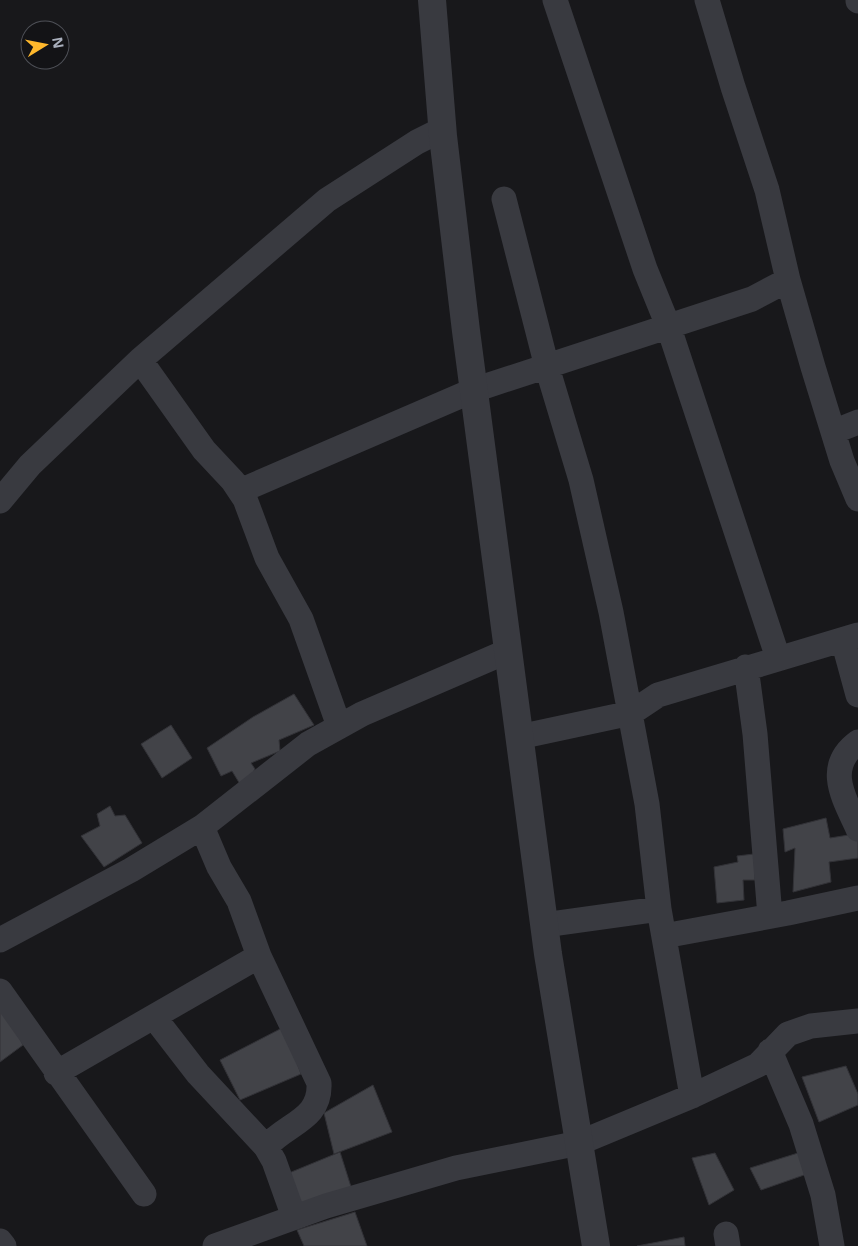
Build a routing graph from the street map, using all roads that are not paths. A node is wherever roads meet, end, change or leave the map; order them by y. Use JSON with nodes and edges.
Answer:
{"nodes":[{"id":1,"x":432,"y":0,"type":"edge"},
{"id":2,"x":556,"y":0,"type":"edge"},
{"id":3,"x":707,"y":0,"type":"edge"},
{"id":4,"x":443,"y":129,"type":"junction"},
{"id":5,"x":504,"y":199,"type":"dead end"},
{"id":6,"x":788,"y":280,"type":"junction"},
{"id":7,"x":669,"y":328,"type":"junction"},
{"id":8,"x":140,"y":360,"type":"junction"},
{"id":9,"x":547,"y":366,"type":"junction"},
{"id":10,"x":474,"y":390,"type":"junction"},
{"id":11,"x":858,"y":422,"type":"edge"},
{"id":12,"x":833,"y":432,"type":"junction"},
{"id":13,"x":240,"y":491,"type":"junction"},
{"id":14,"x":858,"y":499,"type":"edge"},
{"id":15,"x":0,"y":501,"type":"edge"},
{"id":16,"x":850,"y":637,"type":"edge"},
{"id":17,"x":508,"y":651,"type":"junction"},
{"id":18,"x":778,"y":658,"type":"junction"},
{"id":19,"x":746,"y":666,"type":"junction"},
{"id":20,"x":858,"y":695,"type":"edge"},
{"id":21,"x":631,"y":713,"type":"junction"},
{"id":22,"x":339,"y":726,"type":"junction"},
{"id":23,"x":519,"y":737,"type":"junction"},
{"id":24,"x":858,"y":742,"type":"edge"},
{"id":25,"x":202,"y":827,"type":"junction"},
{"id":26,"x":858,"y":829,"type":"edge"},
{"id":27,"x":858,"y":898,"type":"edge"},
{"id":28,"x":659,"y":909,"type":"junction"},
{"id":29,"x":770,"y":916,"type":"junction"},
{"id":30,"x":544,"y":925,"type":"junction"},
{"id":31,"x":664,"y":936,"type":"junction"},
{"id":32,"x":0,"y":940,"type":"edge"},
{"id":33,"x":259,"y":956,"type":"junction"},
{"id":34,"x":0,"y":991,"type":"edge"},
{"id":35,"x":154,"y":1017,"type":"junction"},
{"id":36,"x":858,"y":1020,"type":"edge"},
{"id":37,"x":770,"y":1051,"type":"junction"},
{"id":38,"x":56,"y":1073,"type":"junction"},
{"id":39,"x":692,"y":1096,"type":"junction"},
{"id":40,"x":578,"y":1143,"type":"junction"},
{"id":41,"x":266,"y":1147,"type":"junction"},
{"id":42,"x":144,"y":1194,"type":"dead end"},
{"id":43,"x":294,"y":1217,"type":"junction"},
{"id":44,"x":0,"y":1241,"type":"edge"},
{"id":45,"x":4,"y":1246,"type":"edge"},
{"id":46,"x":215,"y":1246,"type":"edge"},
{"id":47,"x":596,"y":1246,"type":"edge"},
{"id":48,"x":832,"y":1246,"type":"edge"}],
"edges":[{"from":1,"to":4,"type":"street"},
{"from":2,"to":7,"type":"street"},
{"from":3,"to":6,"type":"street"},
{"from":4,"to":8,"type":"street"},
{"from":4,"to":10,"type":"street"},
{"from":5,"to":9,"type":"street"},
{"from":6,"to":7,"type":"street"},
{"from":6,"to":12,"type":"street"},
{"from":7,"to":9,"type":"street"},
{"from":7,"to":18,"type":"street"},
{"from":8,"to":13,"type":"street"},
{"from":8,"to":15,"type":"street"},
{"from":9,"to":10,"type":"street"},
{"from":9,"to":21,"type":"street"},
{"from":10,"to":13,"type":"street"},
{"from":10,"to":17,"type":"street"},
{"from":11,"to":12,"type":"street"},
{"from":12,"to":14,"type":"street"},
{"from":13,"to":22,"type":"street"},
{"from":16,"to":18,"type":"street"},
{"from":16,"to":20,"type":"street"},
{"from":17,"to":22,"type":"street"},
{"from":17,"to":23,"type":"street"},
{"from":18,"to":19,"type":"street"},
{"from":19,"to":21,"type":"street"},
{"from":19,"to":29,"type":"street"},
{"from":21,"to":23,"type":"street"},
{"from":21,"to":28,"type":"street"},
{"from":22,"to":25,"type":"street"},
{"from":23,"to":30,"type":"street"},
{"from":24,"to":26,"type":"street"},
{"from":25,"to":32,"type":"street"},
{"from":25,"to":33,"type":"street"},
{"from":27,"to":29,"type":"street"},
{"from":28,"to":30,"type":"street"},
{"from":28,"to":31,"type":"street"},
{"from":29,"to":31,"type":"street"},
{"from":30,"to":40,"type":"street"},
{"from":31,"to":39,"type":"street"},
{"from":33,"to":35,"type":"street"},
{"from":33,"to":41,"type":"street"},
{"from":34,"to":38,"type":"street"},
{"from":35,"to":38,"type":"street"},
{"from":35,"to":41,"type":"street"},
{"from":36,"to":37,"type":"street"},
{"from":37,"to":39,"type":"street"},
{"from":37,"to":48,"type":"street"},
{"from":38,"to":42,"type":"street"},
{"from":39,"to":40,"type":"street"},
{"from":40,"to":43,"type":"street"},
{"from":40,"to":47,"type":"street"},
{"from":41,"to":43,"type":"street"},
{"from":43,"to":46,"type":"street"},
{"from":44,"to":45,"type":"street"}]}
